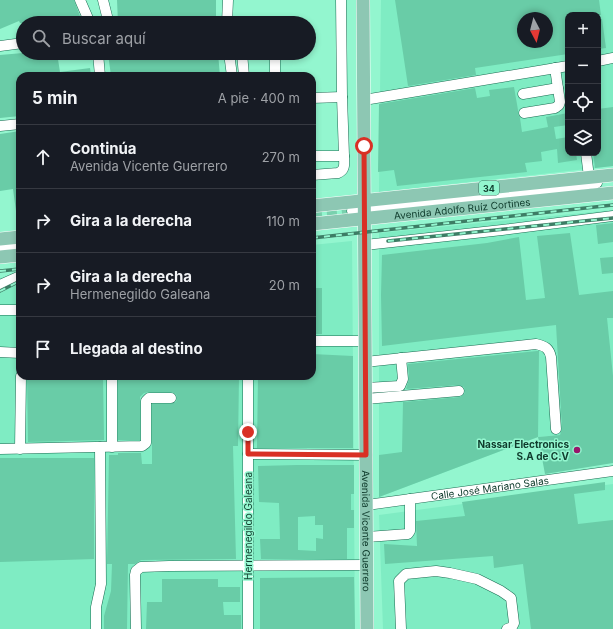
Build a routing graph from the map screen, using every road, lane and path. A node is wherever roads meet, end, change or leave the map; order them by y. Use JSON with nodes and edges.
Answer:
{"nodes":[{"id":1,"x":80,"y":0,"type":"edge"},
{"id":2,"x":103,"y":0,"type":"edge"},
{"id":3,"x":228,"y":0,"type":"edge"},
{"id":4,"x":341,"y":0,"type":"edge"},
{"id":5,"x":363,"y":0,"type":"edge"},
{"id":6,"x":87,"y":16,"type":"edge"},
{"id":7,"x":107,"y":16,"type":"edge"},
{"id":8,"x":227,"y":16,"type":"edge"},
{"id":9,"x":16,"y":44,"type":"edge"},
{"id":10,"x":0,"y":46,"type":"edge"},
{"id":11,"x":613,"y":58,"type":"edge"},
{"id":12,"x":99,"y":60,"type":"edge"},
{"id":13,"x":230,"y":60,"type":"edge"},
{"id":14,"x":243,"y":60,"type":"edge"},
{"id":15,"x":275,"y":60,"type":"edge"},
{"id":16,"x":601,"y":60,"type":"edge"},
{"id":17,"x":565,"y":66,"type":"edge"},
{"id":18,"x":555,"y":68,"type":"junction"},
{"id":19,"x":100,"y":72,"type":"edge"},
{"id":20,"x":231,"y":72,"type":"edge"},
{"id":21,"x":244,"y":72,"type":"edge"},
{"id":22,"x":275,"y":72,"type":"edge"},
{"id":23,"x":558,"y":88,"type":"junction"},
{"id":24,"x":523,"y":94,"type":"dead end"},
{"id":25,"x":342,"y":97,"type":"junction"},
{"id":26,"x":316,"y":98,"type":"edge"},
{"id":27,"x":364,"y":100,"type":"junction"},
{"id":28,"x":524,"y":113,"type":"dead end"},
{"id":29,"x":16,"y":124,"type":"edge"},
{"id":30,"x":0,"y":126,"type":"edge"},
{"id":31,"x":316,"y":156,"type":"edge"},
{"id":32,"x":344,"y":156,"type":"junction"},
{"id":33,"x":586,"y":156,"type":"edge"},
{"id":34,"x":316,"y":174,"type":"edge"},
{"id":35,"x":613,"y":175,"type":"edge"},
{"id":36,"x":589,"y":177,"type":"junction"},
{"id":37,"x":613,"y":181,"type":"edge"},
{"id":38,"x":613,"y":188,"type":"edge"},
{"id":39,"x":613,"y":193,"type":"edge"},
{"id":40,"x":316,"y":206,"type":"edge"},
{"id":41,"x":360,"y":212,"type":"junction"},
{"id":42,"x":613,"y":216,"type":"edge"},
{"id":43,"x":316,"y":223,"type":"edge"},
{"id":44,"x":16,"y":237,"type":"edge"},
{"id":45,"x":0,"y":239,"type":"edge"},
{"id":46,"x":16,"y":242,"type":"edge"},
{"id":47,"x":0,"y":244,"type":"edge"},
{"id":48,"x":365,"y":245,"type":"junction"},
{"id":49,"x":16,"y":247,"type":"edge"},
{"id":50,"x":0,"y":249,"type":"edge"},
{"id":51,"x":16,"y":255,"type":"edge"},
{"id":52,"x":0,"y":257,"type":"edge"},
{"id":53,"x":16,"y":278,"type":"edge"},
{"id":54,"x":0,"y":285,"type":"edge"},
{"id":55,"x":0,"y":310,"type":"edge"},
{"id":56,"x":16,"y":310,"type":"edge"},
{"id":57,"x":316,"y":341,"type":"edge"},
{"id":58,"x":365,"y":341,"type":"junction"},
{"id":59,"x":0,"y":352,"type":"edge"},
{"id":60,"x":16,"y":353,"type":"edge"},
{"id":61,"x":401,"y":358,"type":"junction"},
{"id":62,"x":365,"y":362,"type":"junction"},
{"id":63,"x":21,"y":380,"type":"edge"},
{"id":64,"x":112,"y":380,"type":"edge"},
{"id":65,"x":248,"y":380,"type":"edge"},
{"id":66,"x":459,"y":391,"type":"dead end"},
{"id":67,"x":366,"y":393,"type":"junction"},
{"id":68,"x":171,"y":398,"type":"dead end"},
{"id":69,"x":556,"y":429,"type":"dead end"},
{"id":70,"x":100,"y":447,"type":"junction"},
{"id":71,"x":112,"y":447,"type":"junction"},
{"id":72,"x":0,"y":449,"type":"edge"},
{"id":73,"x":20,"y":449,"type":"junction"},
{"id":74,"x":248,"y":454,"type":"junction"},
{"id":75,"x":366,"y":455,"type":"junction"},
{"id":76,"x":613,"y":471,"type":"edge"},
{"id":77,"x":410,"y":499,"type":"junction"},
{"id":78,"x":366,"y":505,"type":"junction"},
{"id":79,"x":367,"y":537,"type":"junction"},
{"id":80,"x":248,"y":565,"type":"junction"},
{"id":81,"x":367,"y":565,"type":"junction"},
{"id":82,"x":96,"y":629,"type":"edge"},
{"id":83,"x":136,"y":629,"type":"edge"},
{"id":84,"x":248,"y":629,"type":"edge"},
{"id":85,"x":367,"y":629,"type":"edge"},
{"id":86,"x":401,"y":629,"type":"edge"},
{"id":87,"x":507,"y":629,"type":"edge"}],
"edges":[{"from":1,"to":6,"type":"street"},
{"from":2,"to":7,"type":"street"},
{"from":3,"to":8,"type":"street"},
{"from":4,"to":25,"type":"street"},
{"from":5,"to":27,"type":"main road","name":"Avenida Vicente Guerrero"},
{"from":9,"to":10,"type":"street"},
{"from":11,"to":16,"type":"street"},
{"from":12,"to":19,"type":"street"},
{"from":13,"to":20,"type":"street"},
{"from":14,"to":21,"type":"street"},
{"from":15,"to":22,"type":"street"},
{"from":17,"to":18,"type":"street"},
{"from":18,"to":23,"type":"street"},
{"from":18,"to":27,"type":"street"},
{"from":23,"to":24,"type":"street"},
{"from":23,"to":28,"type":"street"},
{"from":25,"to":26,"type":"street"},
{"from":25,"to":32,"type":"street"},
{"from":27,"to":41,"type":"main road","name":"Avenida Vicente Guerrero"},
{"from":29,"to":30,"type":"street"},
{"from":31,"to":32,"type":"street"},
{"from":32,"to":34,"type":"street"},
{"from":33,"to":36,"type":"street"},
{"from":35,"to":36,"type":"main road","name":"Avenida Adolfo Ruíz Cortines","number":"34"},
{"from":36,"to":41,"type":"main road","name":"Avenida Adolfo Ruíz Cortines","number":"34"},
{"from":37,"to":41,"type":"street"},
{"from":38,"to":41,"type":"street"},
{"from":39,"to":41,"type":"main road","name":"Avenida Adolfo Ruíz Cortines","number":"34"},
{"from":40,"to":41,"type":"main road","name":"Avenida Adolfo Ruíz Cortines","number":"34"},
{"from":41,"to":43,"type":"main road","name":"Avenida Adolfo Ruíz Cortines","number":"34"},
{"from":41,"to":48,"type":"main road","name":"Avenida Vicente Guerrero"},
{"from":42,"to":48,"type":"street"},
{"from":44,"to":45,"type":"main road"},
{"from":46,"to":47,"type":"street"},
{"from":48,"to":58,"type":"main road","name":"Avenida Vicente Guerrero"},
{"from":49,"to":50,"type":"street"},
{"from":51,"to":52,"type":"main road"},
{"from":53,"to":54,"type":"street"},
{"from":55,"to":56,"type":"street"},
{"from":57,"to":58,"type":"street"},
{"from":58,"to":62,"type":"main road","name":"Avenida Vicente Guerrero"},
{"from":59,"to":60,"type":"street"},
{"from":61,"to":62,"type":"street"},
{"from":61,"to":67,"type":"street"},
{"from":61,"to":69,"type":"street"},
{"from":62,"to":67,"type":"main road","name":"Avenida Vicente Guerrero"},
{"from":63,"to":73,"type":"street"},
{"from":64,"to":71,"type":"street"},
{"from":65,"to":74,"type":"street","name":"Hermenegildo Galeana"},
{"from":66,"to":67,"type":"street"},
{"from":67,"to":75,"type":"main road","name":"Avenida Vicente Guerrero"},
{"from":68,"to":71,"type":"street"},
{"from":70,"to":71,"type":"street"},
{"from":70,"to":73,"type":"street"},
{"from":70,"to":82,"type":"street"},
{"from":72,"to":73,"type":"street"},
{"from":74,"to":75,"type":"street"},
{"from":74,"to":80,"type":"street","name":"Hermenegildo Galeana"},
{"from":75,"to":78,"type":"main road","name":"Avenida Vicente Guerrero"},
{"from":76,"to":77,"type":"street","name":"Calle José Mariano Salas"},
{"from":77,"to":78,"type":"street","name":"Calle José Mariano Salas"},
{"from":77,"to":79,"type":"street"},
{"from":78,"to":79,"type":"main road","name":"Avenida Vicente Guerrero"},
{"from":79,"to":81,"type":"main road","name":"Avenida Vicente Guerrero"},
{"from":80,"to":81,"type":"street"},
{"from":80,"to":83,"type":"street"},
{"from":80,"to":84,"type":"street","name":"Hermenegildo Galeana"},
{"from":81,"to":85,"type":"main road","name":"Avenida Vicente Guerrero"},
{"from":86,"to":87,"type":"street"}]}
